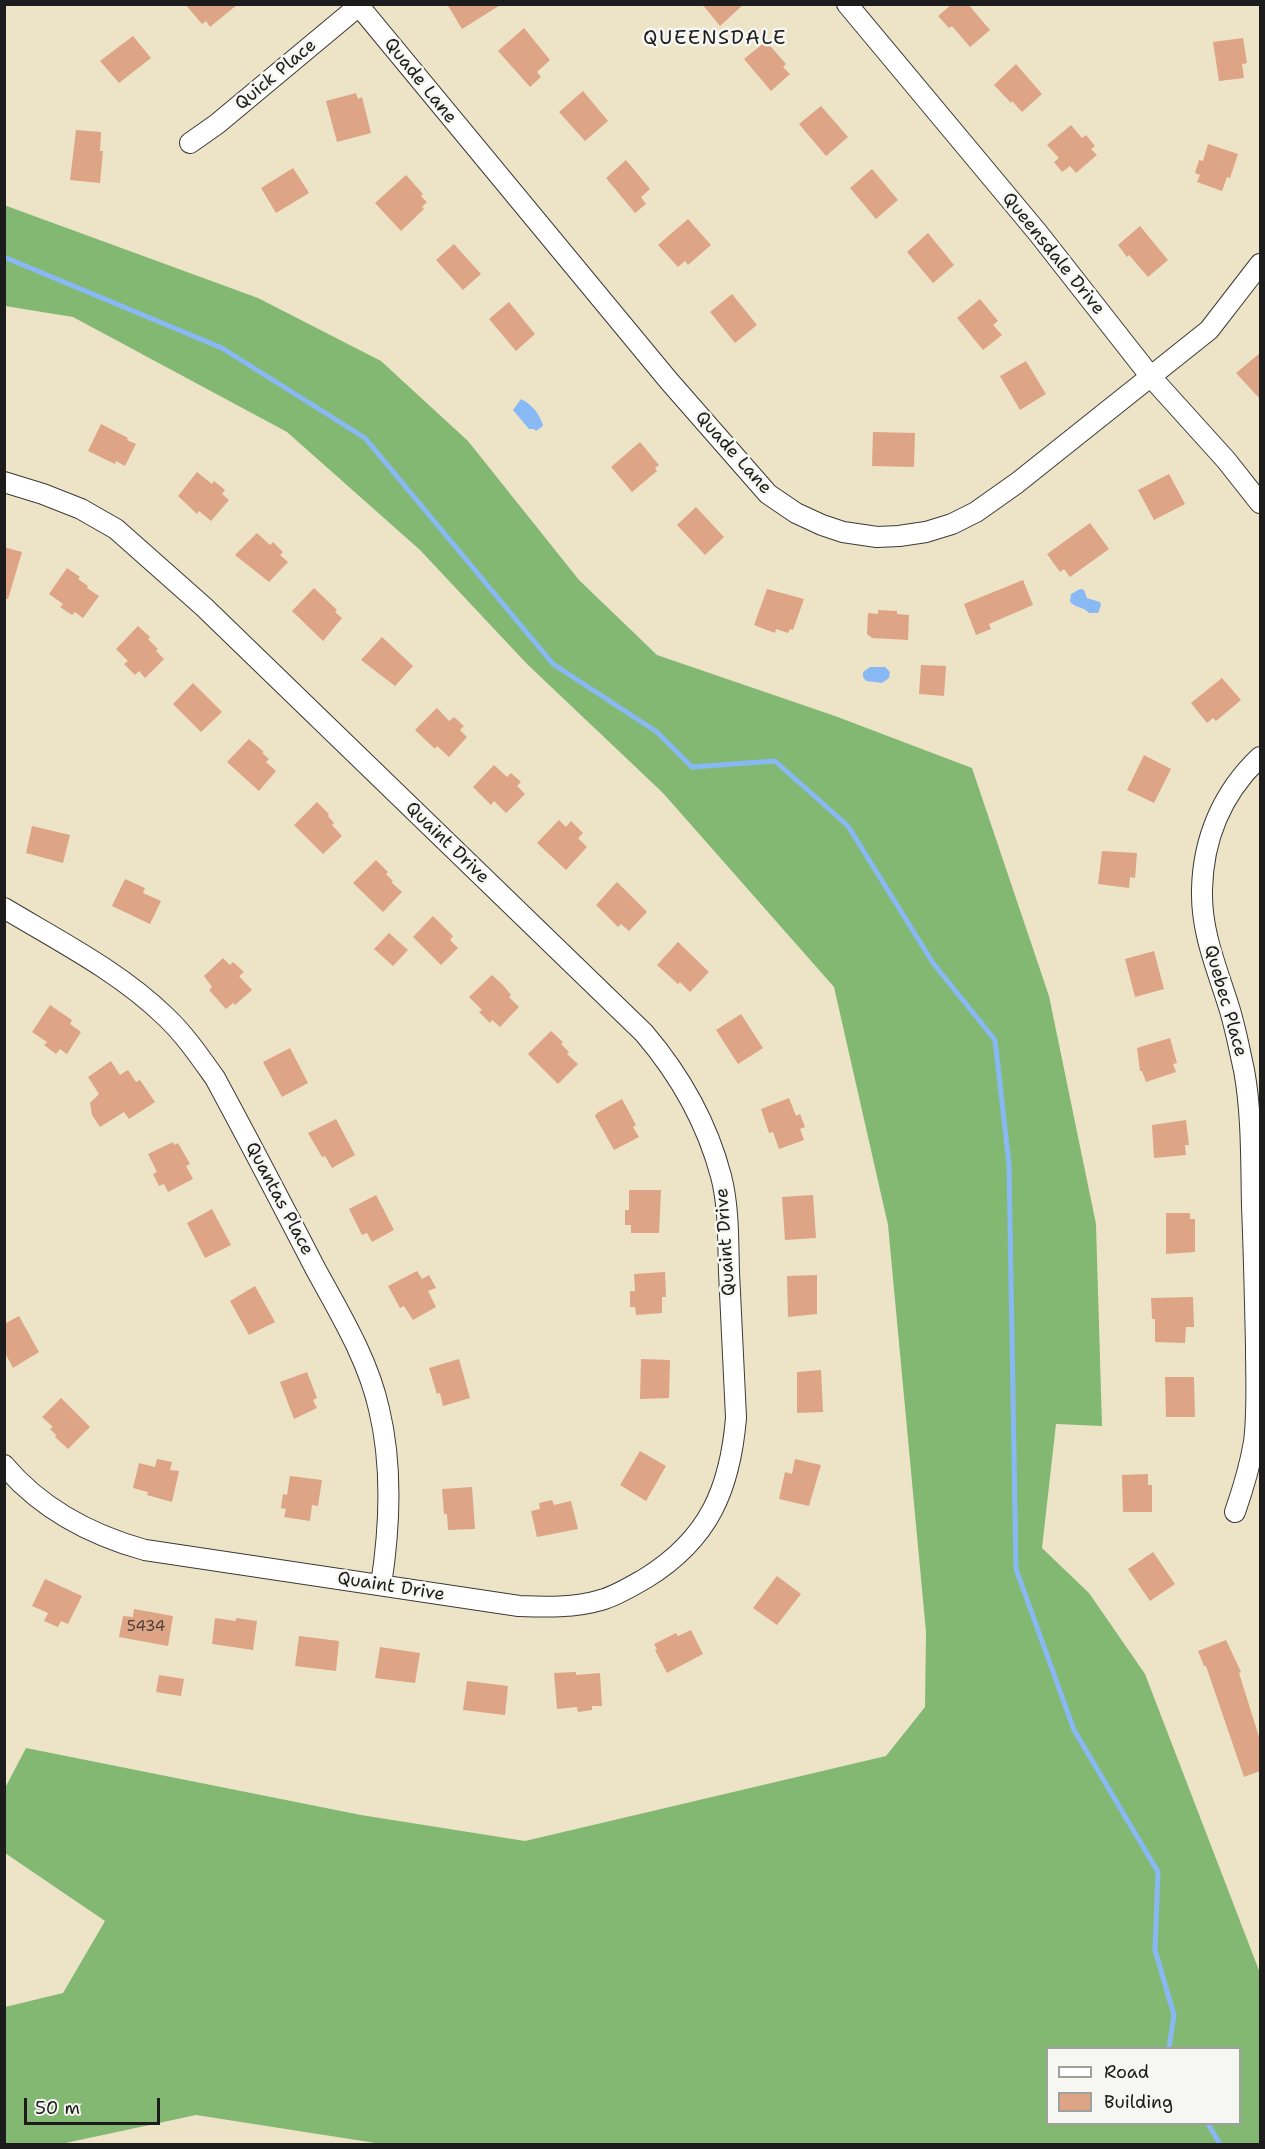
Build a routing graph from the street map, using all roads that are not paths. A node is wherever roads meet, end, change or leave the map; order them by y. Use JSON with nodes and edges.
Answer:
{"nodes":[{"id":1,"x":847,"y":4,"type":"edge"},
{"id":2,"x":360,"y":5,"type":"edge"},
{"id":3,"x":190,"y":143,"type":"dead end"},
{"id":4,"x":1260,"y":264,"type":"edge"},
{"id":5,"x":1151,"y":377,"type":"junction"},
{"id":6,"x":4,"y":482,"type":"edge"},
{"id":7,"x":1260,"y":502,"type":"edge"},
{"id":8,"x":1260,"y":757,"type":"edge"},
{"id":9,"x":4,"y":908,"type":"edge"},
{"id":10,"x":4,"y":1465,"type":"edge"},
{"id":11,"x":1235,"y":1512,"type":"dead end"},
{"id":12,"x":381,"y":1586,"type":"junction"}],
"edges":[{"from":1,"to":5,"type":"street","name":"Queensdale Drive"},
{"from":2,"to":3,"type":"street","name":"Quick Place"},
{"from":2,"to":5,"type":"street","name":"Quade Lane"},
{"from":4,"to":5,"type":"street","name":"Quade Lane"},
{"from":5,"to":7,"type":"street","name":"Queensdale Drive"},
{"from":6,"to":12,"type":"street","name":"Quaint Drive"},
{"from":8,"to":11,"type":"street","name":"Quebec Place"},
{"from":9,"to":12,"type":"street","name":"Quantas Place"},
{"from":10,"to":12,"type":"street","name":"Quaint Drive"}]}
